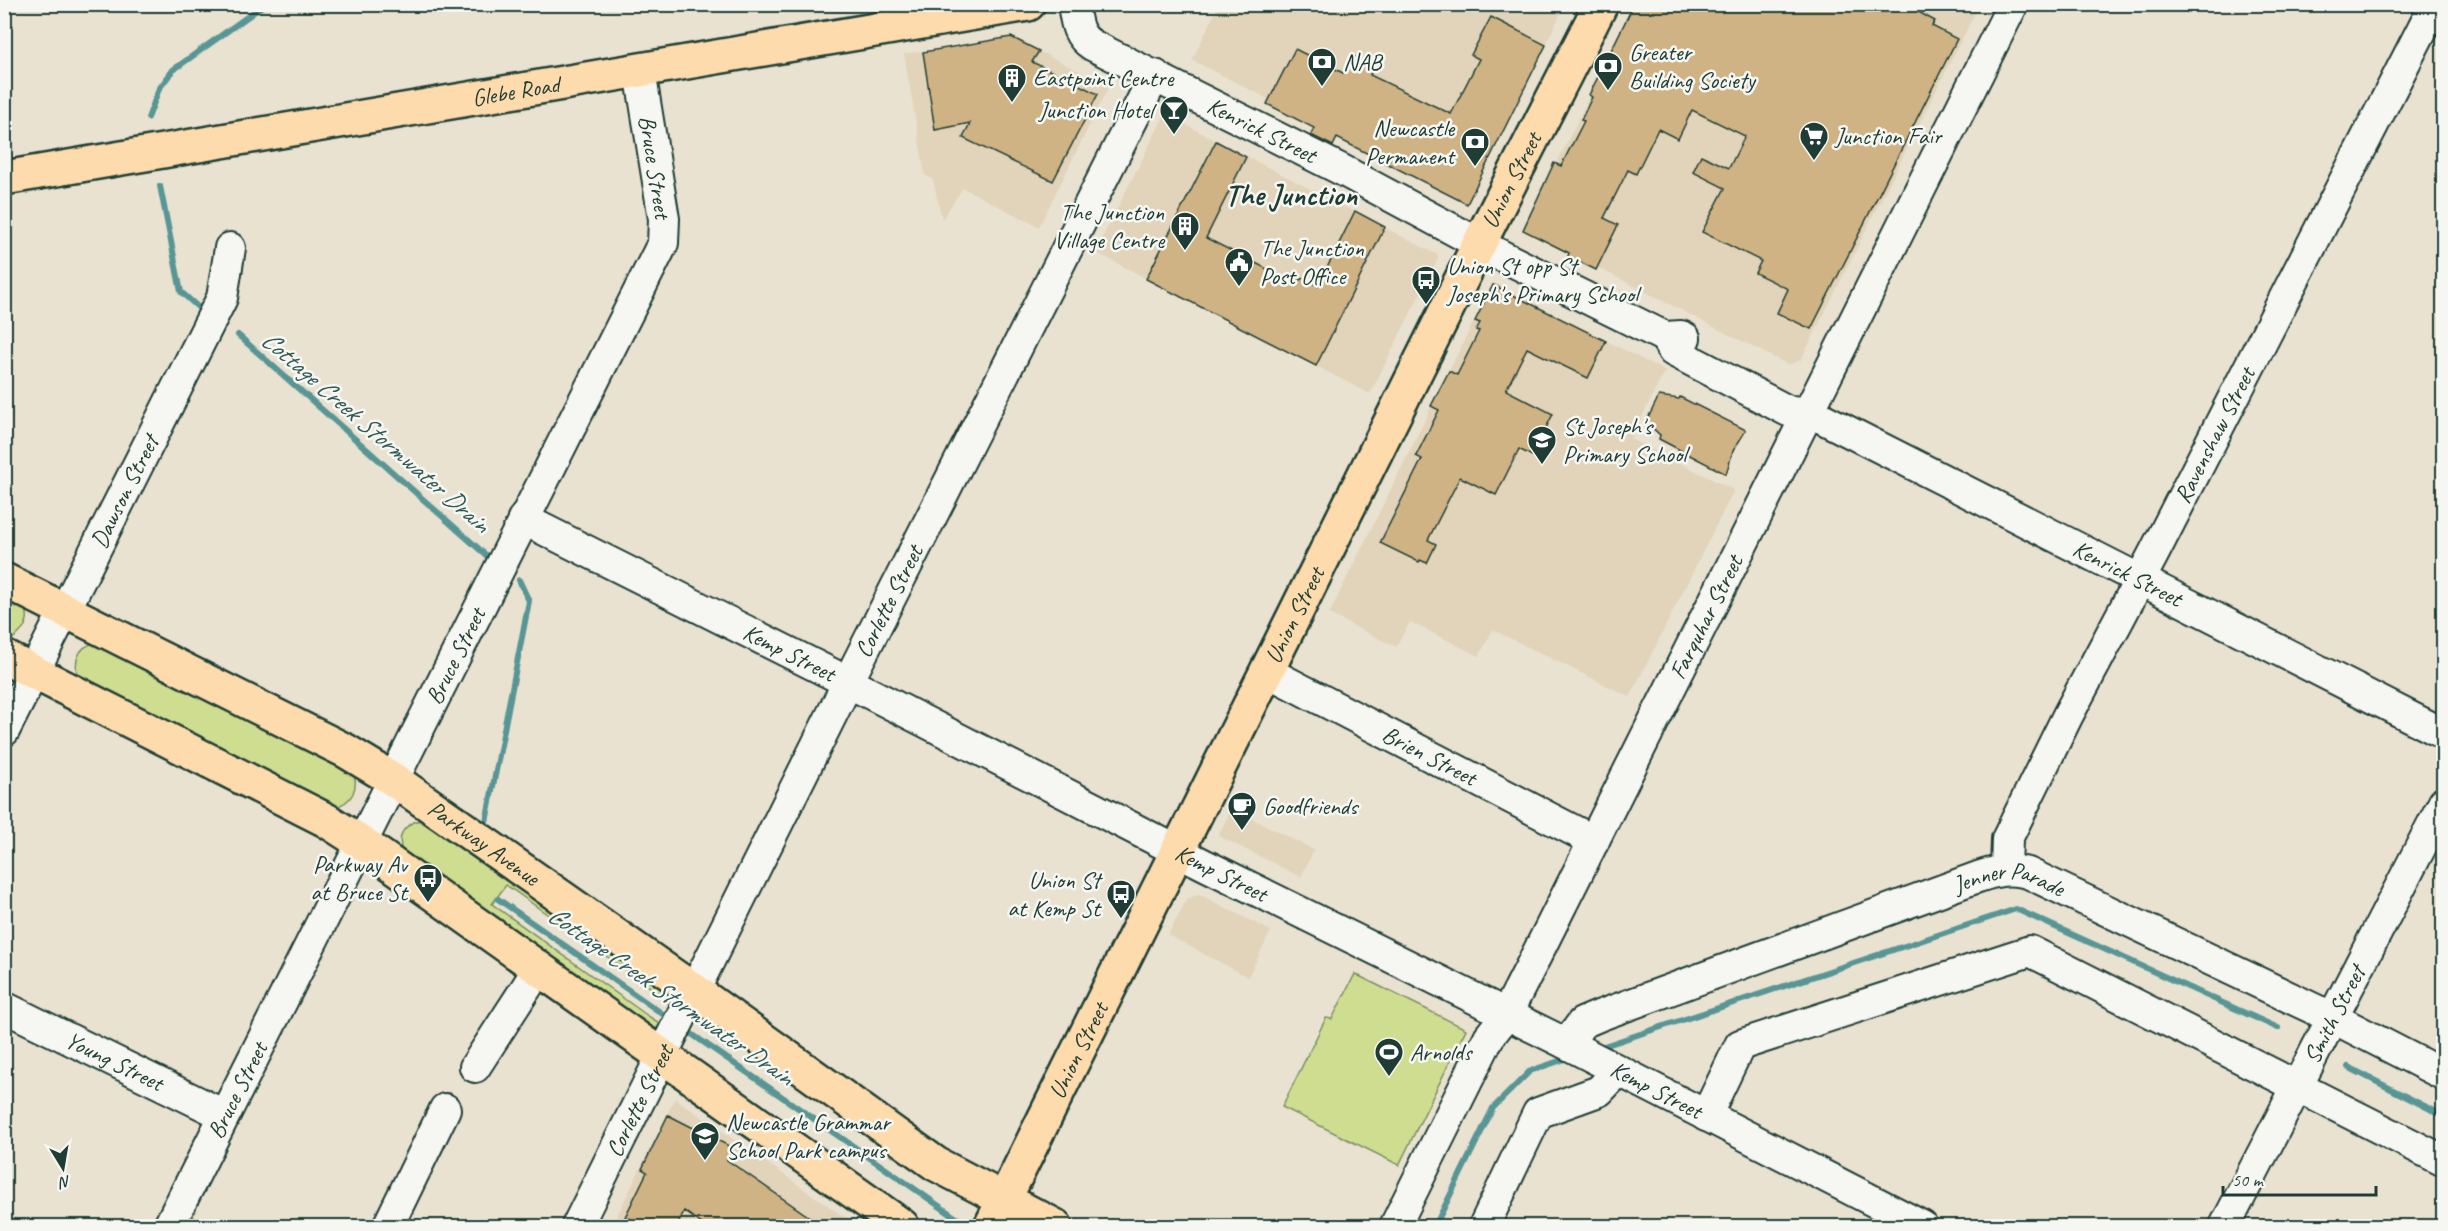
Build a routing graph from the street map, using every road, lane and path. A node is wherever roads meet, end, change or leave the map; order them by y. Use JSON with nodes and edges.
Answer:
{"nodes":[{"id":1,"x":1028,"y":4,"type":"edge"},
{"id":2,"x":1072,"y":4,"type":"edge"},
{"id":3,"x":1601,"y":4,"type":"edge"},
{"id":4,"x":2013,"y":4,"type":"edge"},
{"id":5,"x":2435,"y":4,"type":"edge"},
{"id":6,"x":640,"y":71,"type":"junction"},
{"id":7,"x":1155,"y":75,"type":"junction"},
{"id":8,"x":4,"y":178,"type":"edge"},
{"id":9,"x":1479,"y":244,"type":"junction"},
{"id":10,"x":230,"y":248,"type":"dead end"},
{"id":11,"x":1810,"y":412,"type":"junction"},
{"id":12,"x":523,"y":519,"type":"junction"},
{"id":13,"x":2141,"y":579,"type":"junction"},
{"id":14,"x":4,"y":580,"type":"edge"},
{"id":15,"x":66,"y":610,"type":"junction"},
{"id":16,"x":4,"y":657,"type":"edge"},
{"id":17,"x":1266,"y":671,"type":"junction"},
{"id":18,"x":34,"y":672,"type":"junction"},
{"id":19,"x":848,"y":682,"type":"junction"},
{"id":20,"x":4,"y":731,"type":"edge"},
{"id":21,"x":2444,"y":734,"type":"edge"},
{"id":22,"x":394,"y":780,"type":"junction"},
{"id":23,"x":2444,"y":802,"type":"edge"},
{"id":24,"x":1594,"y":841,"type":"junction"},
{"id":25,"x":362,"y":843,"type":"junction"},
{"id":26,"x":1177,"y":850,"type":"junction"},
{"id":27,"x":2006,"y":869,"type":"junction"},
{"id":28,"x":539,"y":968,"type":"junction"},
{"id":29,"x":695,"y":991,"type":"junction"},
{"id":30,"x":4,"y":1007,"type":"edge"},
{"id":31,"x":1506,"y":1015,"type":"junction"},
{"id":32,"x":2333,"y":1018,"type":"junction"},
{"id":33,"x":1572,"y":1046,"type":"junction"},
{"id":34,"x":663,"y":1056,"type":"junction"},
{"id":35,"x":475,"y":1067,"type":"dead end"},
{"id":36,"x":1611,"y":1067,"type":"junction"},
{"id":37,"x":2444,"y":1075,"type":"edge"},
{"id":38,"x":2296,"y":1086,"type":"junction"},
{"id":39,"x":445,"y":1109,"type":"dead end"},
{"id":40,"x":224,"y":1115,"type":"junction"},
{"id":41,"x":1706,"y":1116,"type":"junction"},
{"id":42,"x":2444,"y":1161,"type":"edge"},
{"id":43,"x":997,"y":1216,"type":"edge"},
{"id":44,"x":170,"y":1227,"type":"edge"},
{"id":45,"x":388,"y":1227,"type":"edge"},
{"id":46,"x":577,"y":1227,"type":"edge"},
{"id":47,"x":902,"y":1227,"type":"edge"},
{"id":48,"x":1055,"y":1227,"type":"edge"},
{"id":49,"x":1395,"y":1227,"type":"edge"},
{"id":50,"x":1484,"y":1227,"type":"edge"},
{"id":51,"x":1922,"y":1227,"type":"edge"},
{"id":52,"x":2225,"y":1227,"type":"edge"}],
"edges":[{"from":1,"to":6,"type":"main road","name":"Glebe Road"},
{"from":2,"to":7,"type":"street","name":"Kenrick Street"},
{"from":3,"to":9,"type":"main road","name":"Union Street"},
{"from":4,"to":11,"type":"street","name":"Farquhar Street"},
{"from":5,"to":13,"type":"street","name":"Ravenshaw Street"},
{"from":6,"to":8,"type":"main road","name":"Glebe Road"},
{"from":6,"to":12,"type":"street","name":"Bruce Street"},
{"from":7,"to":9,"type":"street","name":"Kenrick Street"},
{"from":7,"to":19,"type":"street","name":"Corlette Street"},
{"from":9,"to":11,"type":"street","name":"Kenrick Street"},
{"from":9,"to":17,"type":"main road","name":"Union Street"},
{"from":10,"to":15,"type":"street","name":"Dawson Street"},
{"from":11,"to":13,"type":"street","name":"Kenrick Street"},
{"from":11,"to":24,"type":"street","name":"Farquhar Street"},
{"from":12,"to":19,"type":"street","name":"Kemp Street"},
{"from":12,"to":22,"type":"street","name":"Bruce Street"},
{"from":13,"to":21,"type":"street","name":"Kenrick Street"},
{"from":13,"to":27,"type":"street","name":"Ravenshaw Street"},
{"from":14,"to":15,"type":"main road","name":"Parkway Avenue"},
{"from":15,"to":18,"type":"street","name":"Dawson Street"},
{"from":15,"to":22,"type":"main road","name":"Parkway Avenue"},
{"from":16,"to":18,"type":"main road"},
{"from":17,"to":24,"type":"street","name":"Brien Street"},
{"from":17,"to":26,"type":"main road","name":"Union Street"},
{"from":18,"to":20,"type":"street","name":"Dawson Street"},
{"from":18,"to":25,"type":"main road"},
{"from":19,"to":26,"type":"street","name":"Kemp Street"},
{"from":19,"to":29,"type":"street","name":"Corlette Street"},
{"from":22,"to":25,"type":"street","name":"Bruce Street"},
{"from":22,"to":29,"type":"main road","name":"Parkway Avenue"},
{"from":23,"to":32,"type":"street","name":"Smith Street"},
{"from":24,"to":31,"type":"street","name":"Farquhar Street"},
{"from":25,"to":28,"type":"main road"},
{"from":25,"to":40,"type":"street","name":"Bruce Street"},
{"from":26,"to":31,"type":"street","name":"Kemp Street"},
{"from":26,"to":43,"type":"main road","name":"Union Street"},
{"from":27,"to":32,"type":"street","name":"Jenner Parade"},
{"from":27,"to":33,"type":"street","name":"Jenner Parade"},
{"from":28,"to":34,"type":"main road"},
{"from":28,"to":35,"type":"street"},
{"from":29,"to":34,"type":"street","name":"Corlette Street"},
{"from":29,"to":43,"type":"main road","name":"Parkway Avenue"},
{"from":30,"to":40,"type":"street","name":"Young Street"},
{"from":31,"to":33,"type":"street","name":"Kemp Street"},
{"from":31,"to":49,"type":"street","name":"Farquhar Street"},
{"from":32,"to":37,"type":"street","name":"Jenner Parade"},
{"from":32,"to":38,"type":"street","name":"Smith Street"},
{"from":33,"to":36,"type":"street","name":"Kemp Street"},
{"from":34,"to":46,"type":"street","name":"Corlette Street"},
{"from":34,"to":47,"type":"main road"},
{"from":36,"to":41,"type":"street","name":"Kemp Street"},
{"from":36,"to":50,"type":"street"},
{"from":38,"to":41,"type":"street"},
{"from":38,"to":42,"type":"street"},
{"from":38,"to":52,"type":"street","name":"Smith Street"},
{"from":39,"to":45,"type":"street"},
{"from":40,"to":44,"type":"street","name":"Bruce Street"},
{"from":41,"to":51,"type":"street","name":"Kemp Street"},
{"from":43,"to":48,"type":"main road","name":"Parkway Avenue"}]}
